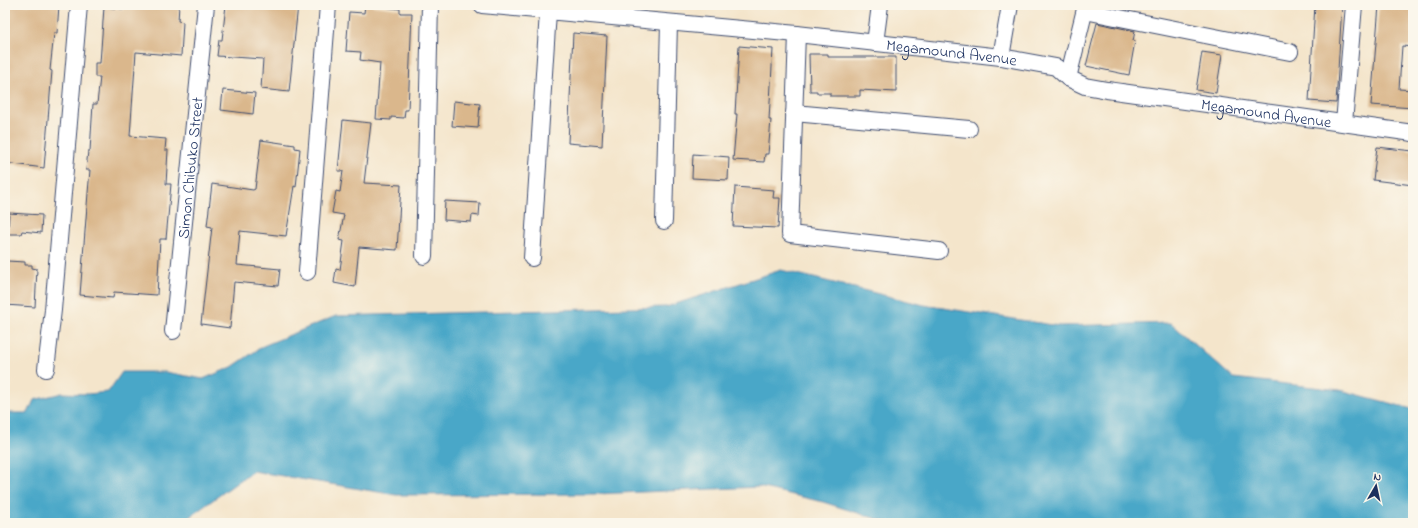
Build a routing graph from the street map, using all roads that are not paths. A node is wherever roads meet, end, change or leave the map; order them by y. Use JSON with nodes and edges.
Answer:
{"nodes":[{"id":1,"x":79,"y":5,"type":"edge"},
{"id":2,"x":206,"y":5,"type":"edge"},
{"id":3,"x":328,"y":5,"type":"edge"},
{"id":4,"x":430,"y":5,"type":"edge"},
{"id":5,"x":482,"y":5,"type":"edge"},
{"id":6,"x":880,"y":5,"type":"edge"},
{"id":7,"x":1010,"y":5,"type":"edge"},
{"id":8,"x":1354,"y":5,"type":"edge"},
{"id":9,"x":1086,"y":8,"type":"edge"},
{"id":10,"x":548,"y":12,"type":"junction"},
{"id":11,"x":669,"y":23,"type":"junction"},
{"id":12,"x":798,"y":34,"type":"junction"},
{"id":13,"x":875,"y":43,"type":"junction"},
{"id":14,"x":1290,"y":52,"type":"dead end"},
{"id":15,"x":1001,"y":57,"type":"junction"},
{"id":16,"x":1068,"y":78,"type":"junction"},
{"id":17,"x":794,"y":113,"type":"junction"},
{"id":18,"x":1344,"y":124,"type":"junction"},
{"id":19,"x":969,"y":130,"type":"dead end"},
{"id":20,"x":1413,"y":133,"type":"edge"},
{"id":21,"x":664,"y":221,"type":"dead end"},
{"id":22,"x":938,"y":251,"type":"dead end"},
{"id":23,"x":424,"y":256,"type":"dead end"},
{"id":24,"x":532,"y":258,"type":"dead end"},
{"id":25,"x":307,"y":272,"type":"dead end"},
{"id":26,"x":173,"y":331,"type":"dead end"},
{"id":27,"x":46,"y":369,"type":"dead end"}],
"edges":[{"from":1,"to":27,"type":"street"},
{"from":2,"to":26,"type":"street","name":"Simon Chibuko Street"},
{"from":3,"to":25,"type":"street"},
{"from":4,"to":23,"type":"street"},
{"from":5,"to":10,"type":"street","name":"Megamound Avenue"},
{"from":6,"to":13,"type":"street"},
{"from":7,"to":15,"type":"street"},
{"from":8,"to":18,"type":"street"},
{"from":9,"to":14,"type":"street"},
{"from":9,"to":16,"type":"street"},
{"from":10,"to":11,"type":"street","name":"Megamound Avenue"},
{"from":10,"to":24,"type":"street"},
{"from":11,"to":12,"type":"street","name":"Megamound Avenue"},
{"from":11,"to":21,"type":"street"},
{"from":12,"to":13,"type":"street","name":"Megamound Avenue"},
{"from":12,"to":17,"type":"street"},
{"from":13,"to":15,"type":"street","name":"Megamound Avenue"},
{"from":15,"to":16,"type":"street","name":"Megamound Avenue"},
{"from":16,"to":18,"type":"street","name":"Megamound Avenue"},
{"from":17,"to":19,"type":"street"},
{"from":17,"to":22,"type":"street"},
{"from":18,"to":20,"type":"street","name":"Megamound Avenue"}]}
